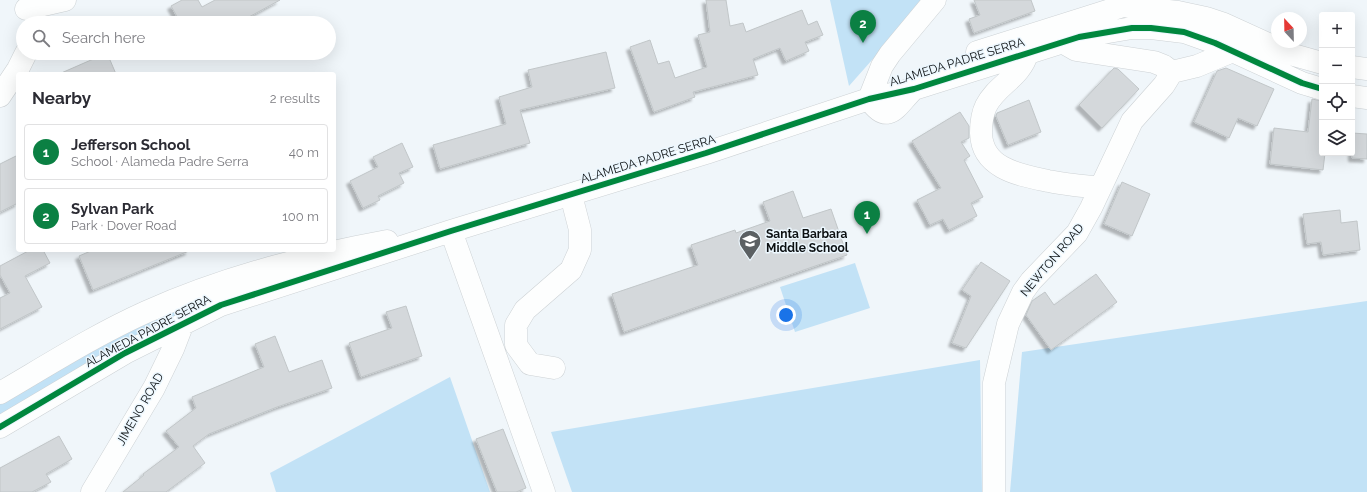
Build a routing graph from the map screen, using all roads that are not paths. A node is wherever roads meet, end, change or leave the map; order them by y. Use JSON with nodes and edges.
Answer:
{"nodes":[{"id":1,"x":65,"y":0,"type":"edge"},
{"id":2,"x":935,"y":0,"type":"edge"},
{"id":3,"x":1127,"y":3,"type":"edge"},
{"id":4,"x":25,"y":11,"type":"edge"},
{"id":5,"x":1062,"y":42,"type":"junction"},
{"id":6,"x":1233,"y":51,"type":"junction"},
{"id":7,"x":1028,"y":52,"type":"junction"},
{"id":8,"x":22,"y":60,"type":"edge"},
{"id":9,"x":1319,"y":62,"type":"edge"},
{"id":10,"x":1355,"y":67,"type":"edge"},
{"id":11,"x":1367,"y":69,"type":"edge"},
{"id":12,"x":16,"y":72,"type":"edge"},
{"id":13,"x":16,"y":72,"type":"edge"},
{"id":14,"x":1172,"y":72,"type":"junction"},
{"id":15,"x":1319,"y":88,"type":"edge"},
{"id":16,"x":0,"y":96,"type":"edge"},
{"id":17,"x":1355,"y":96,"type":"edge"},
{"id":18,"x":1367,"y":98,"type":"edge"},
{"id":19,"x":869,"y":99,"type":"junction"},
{"id":20,"x":1100,"y":187,"type":"junction"},
{"id":21,"x":571,"y":195,"type":"junction"},
{"id":22,"x":451,"y":231,"type":"junction"},
{"id":23,"x":336,"y":251,"type":"edge"},
{"id":24,"x":333,"y":252,"type":"edge"},
{"id":25,"x":183,"y":323,"type":"junction"},
{"id":26,"x":554,"y":368,"type":"dead end"},
{"id":27,"x":0,"y":393,"type":"edge"},
{"id":28,"x":0,"y":427,"type":"edge"},
{"id":29,"x":92,"y":492,"type":"edge"},
{"id":30,"x":544,"y":492,"type":"edge"},
{"id":31,"x":994,"y":492,"type":"edge"}],
"edges":[{"from":1,"to":4,"type":"street"},
{"from":2,"to":19,"type":"street"},
{"from":3,"to":9,"type":"street","name":"ALAMEDA PADRE SERRA"},
{"from":3,"to":19,"type":"street","name":"ALAMEDA PADRE SERRA"},
{"from":5,"to":6,"type":"street","name":"ALAMEDA PADRE SERRA"},
{"from":5,"to":7,"type":"street","name":"ALAMEDA PADRE SERRA"},
{"from":5,"to":14,"type":"street"},
{"from":6,"to":14,"type":"street"},
{"from":6,"to":15,"type":"street","name":"ALAMEDA PADRE SERRA"},
{"from":7,"to":19,"type":"street","name":"ALAMEDA PADRE SERRA"},
{"from":7,"to":20,"type":"street"},
{"from":8,"to":12,"type":"street"},
{"from":10,"to":11,"type":"street"},
{"from":13,"to":16,"type":"street"},
{"from":14,"to":20,"type":"street","name":"NEWTON ROAD"},
{"from":17,"to":18,"type":"street"},
{"from":19,"to":21,"type":"street","name":"ALAMEDA PADRE SERRA"},
{"from":20,"to":31,"type":"street","name":"NEWTON ROAD"},
{"from":21,"to":22,"type":"street","name":"ALAMEDA PADRE SERRA"},
{"from":21,"to":26,"type":"street"},
{"from":22,"to":23,"type":"street","name":"ALAMEDA PADRE SERRA"},
{"from":22,"to":25,"type":"street","name":"ALAMEDA PADRE SERRA"},
{"from":22,"to":30,"type":"street"},
{"from":24,"to":27,"type":"street","name":"ALAMEDA PADRE SERRA"},
{"from":25,"to":28,"type":"street","name":"ALAMEDA PADRE SERRA"},
{"from":25,"to":29,"type":"street","name":"JIMENO ROAD"}]}
